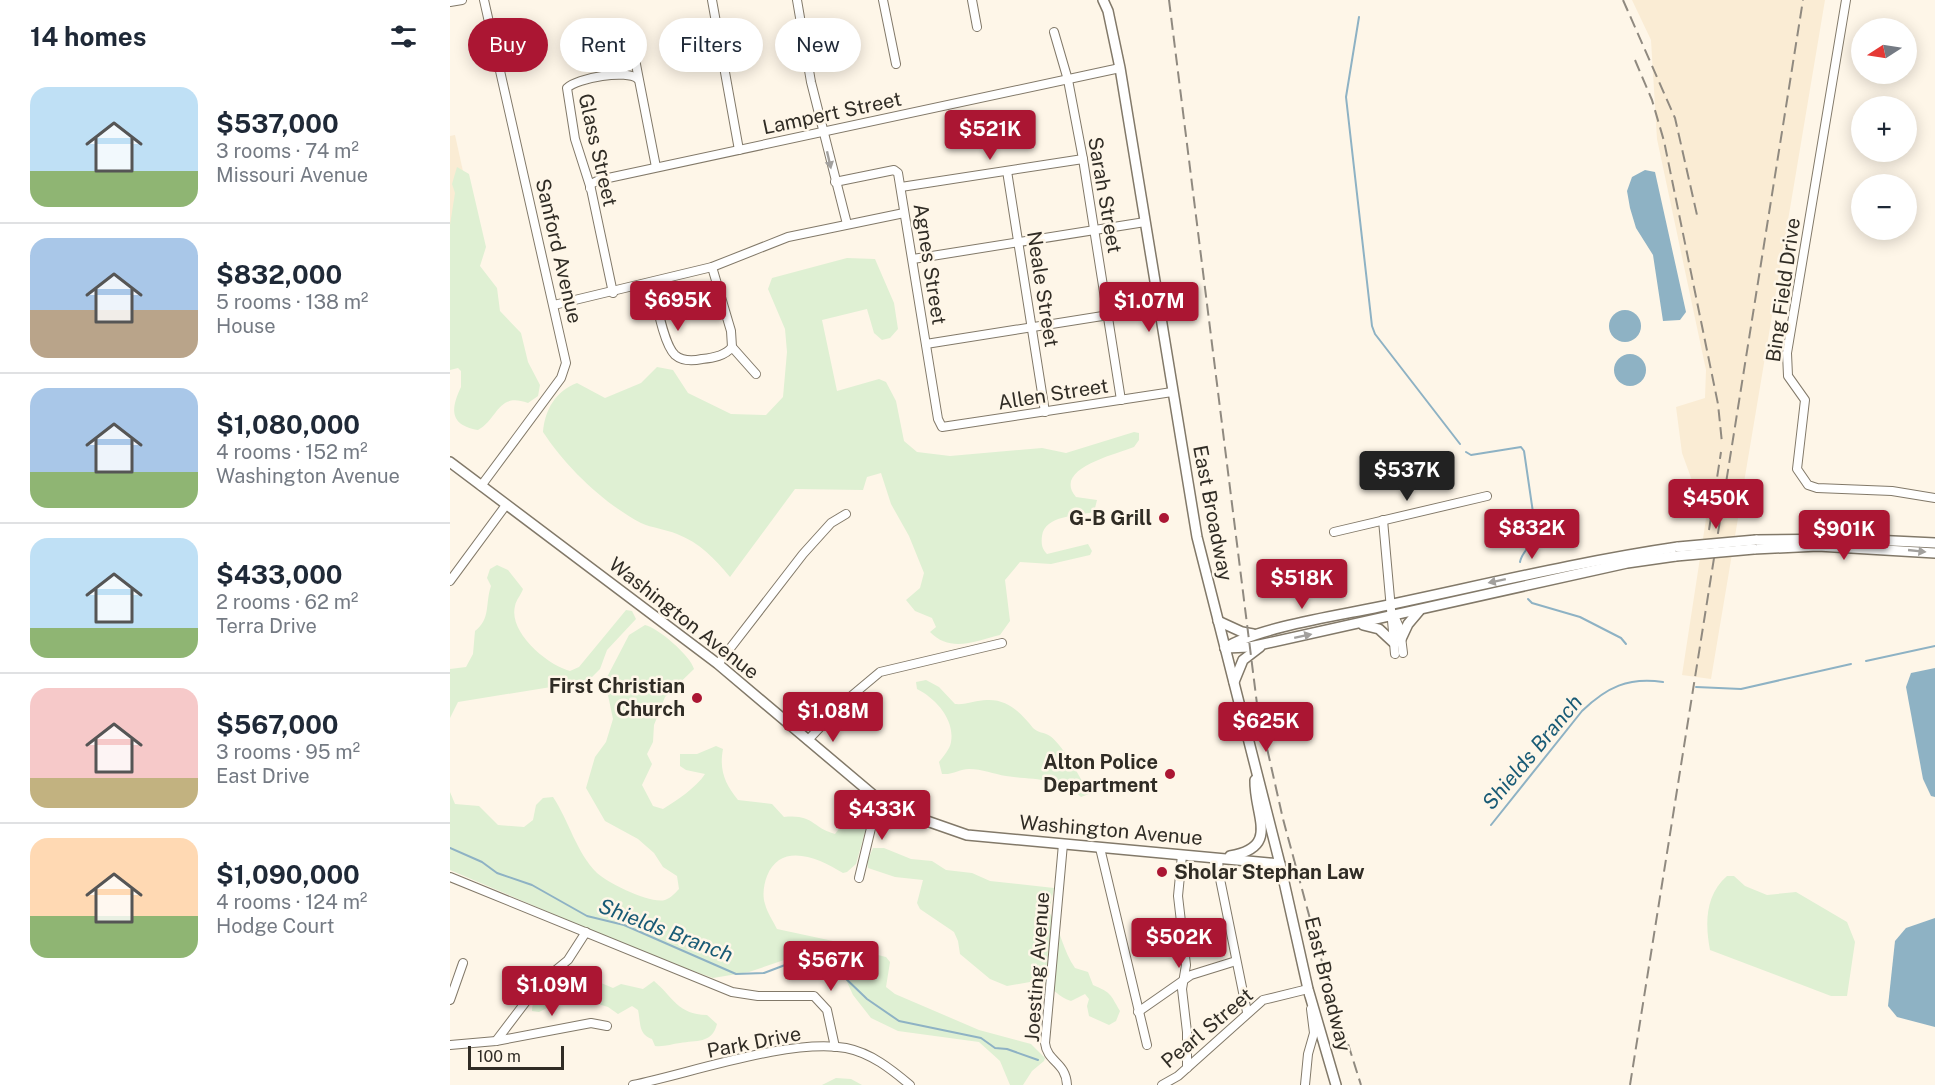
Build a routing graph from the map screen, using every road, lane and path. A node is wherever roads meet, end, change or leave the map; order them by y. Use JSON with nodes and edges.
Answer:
{"nodes":[{"id":1,"x":462,"y":0,"type":"edge"},
{"id":2,"x":484,"y":0,"type":"edge"},
{"id":3,"x":712,"y":0,"type":"edge"},
{"id":4,"x":797,"y":0,"type":"edge"},
{"id":5,"x":883,"y":0,"type":"edge"},
{"id":6,"x":972,"y":0,"type":"edge"},
{"id":7,"x":1103,"y":0,"type":"edge"},
{"id":8,"x":1111,"y":0,"type":"edge"},
{"id":9,"x":1846,"y":0,"type":"edge"},
{"id":10,"x":450,"y":2,"type":"edge"},
{"id":11,"x":1108,"y":11,"type":"junction"},
{"id":12,"x":977,"y":27,"type":"dead end"},
{"id":13,"x":1054,"y":32,"type":"dead end"},
{"id":14,"x":896,"y":64,"type":"dead end"},
{"id":15,"x":1120,"y":68,"type":"junction"},
{"id":16,"x":637,"y":72,"type":"edge"},
{"id":17,"x":638,"y":79,"type":"junction"},
{"id":18,"x":1068,"y":80,"type":"junction"},
{"id":19,"x":823,"y":132,"type":"junction"},
{"id":20,"x":739,"y":150,"type":"junction"},
{"id":21,"x":1083,"y":159,"type":"junction"},
{"id":22,"x":656,"y":168,"type":"junction"},
{"id":23,"x":1007,"y":171,"type":"junction"},
{"id":24,"x":835,"y":182,"type":"junction"},
{"id":25,"x":590,"y":188,"type":"junction"},
{"id":26,"x":902,"y":188,"type":"junction"},
{"id":27,"x":904,"y":213,"type":"junction"},
{"id":28,"x":1145,"y":222,"type":"junction"},
{"id":29,"x":847,"y":224,"type":"junction"},
{"id":30,"x":1094,"y":230,"type":"junction"},
{"id":31,"x":1018,"y":242,"type":"junction"},
{"id":32,"x":913,"y":259,"type":"junction"},
{"id":33,"x":712,"y":267,"type":"junction"},
{"id":34,"x":652,"y":283,"type":"junction"},
{"id":35,"x":613,"y":293,"type":"junction"},
{"id":36,"x":554,"y":305,"type":"junction"},
{"id":37,"x":1159,"y":307,"type":"junction"},
{"id":38,"x":1108,"y":315,"type":"junction"},
{"id":39,"x":1032,"y":327,"type":"junction"},
{"id":40,"x":926,"y":344,"type":"junction"},
{"id":41,"x":732,"y":347,"type":"junction"},
{"id":42,"x":756,"y":374,"type":"dead end"},
{"id":43,"x":1172,"y":392,"type":"junction"},
{"id":44,"x":1120,"y":400,"type":"junction"},
{"id":45,"x":1045,"y":412,"type":"junction"},
{"id":46,"x":940,"y":426,"type":"joint"},
{"id":47,"x":450,"y":462,"type":"edge"},
{"id":48,"x":481,"y":486,"type":"junction"},
{"id":49,"x":1486,"y":496,"type":"dead end"},
{"id":50,"x":1935,"y":498,"type":"edge"},
{"id":51,"x":506,"y":505,"type":"junction"},
{"id":52,"x":846,"y":514,"type":"dead end"},
{"id":53,"x":1383,"y":520,"type":"junction"},
{"id":54,"x":1334,"y":532,"type":"dead end"},
{"id":55,"x":1935,"y":543,"type":"edge"},
{"id":56,"x":1755,"y":544,"type":"junction"},
{"id":57,"x":1677,"y":551,"type":"junction"},
{"id":58,"x":1935,"y":553,"type":"edge"},
{"id":59,"x":450,"y":581,"type":"edge"},
{"id":60,"x":1392,"y":604,"type":"junction"},
{"id":61,"x":1422,"y":609,"type":"junction"},
{"id":62,"x":1394,"y":616,"type":"junction"},
{"id":63,"x":1218,"y":621,"type":"junction"},
{"id":64,"x":1358,"y":624,"type":"junction"},
{"id":65,"x":1263,"y":639,"type":"junction"},
{"id":66,"x":1397,"y":640,"type":"junction"},
{"id":67,"x":1002,"y":643,"type":"dead end"},
{"id":68,"x":1225,"y":648,"type":"junction"},
{"id":69,"x":1399,"y":654,"type":"dead end"},
{"id":70,"x":718,"y":664,"type":"junction"},
{"id":71,"x":1233,"y":682,"type":"junction"},
{"id":72,"x":808,"y":740,"type":"junction"},
{"id":73,"x":1256,"y":769,"type":"junction"},
{"id":74,"x":878,"y":799,"type":"junction"},
{"id":75,"x":1063,"y":844,"type":"junction"},
{"id":76,"x":1100,"y":848,"type":"junction"},
{"id":77,"x":1182,"y":855,"type":"junction"},
{"id":78,"x":1218,"y":858,"type":"junction"},
{"id":79,"x":1281,"y":864,"type":"junction"},
{"id":80,"x":450,"y":877,"type":"edge"},
{"id":81,"x":860,"y":878,"type":"dead end"},
{"id":82,"x":586,"y":932,"type":"junction"},
{"id":83,"x":1236,"y":961,"type":"junction"},
{"id":84,"x":463,"y":963,"type":"dead end"},
{"id":85,"x":1184,"y":982,"type":"junction"},
{"id":86,"x":1308,"y":989,"type":"junction"},
{"id":87,"x":450,"y":1000,"type":"edge"},
{"id":88,"x":1138,"y":1012,"type":"junction"},
{"id":89,"x":1246,"y":1012,"type":"junction"},
{"id":90,"x":607,"y":1026,"type":"dead end"},
{"id":91,"x":496,"y":1041,"type":"junction"},
{"id":92,"x":450,"y":1045,"type":"edge"},
{"id":93,"x":1147,"y":1045,"type":"dead end"},
{"id":94,"x":1038,"y":1046,"type":"dead end"},
{"id":95,"x":835,"y":1047,"type":"junction"},
{"id":96,"x":1048,"y":1053,"type":"junction"},
{"id":97,"x":1187,"y":1068,"type":"junction"},
{"id":98,"x":633,"y":1085,"type":"edge"},
{"id":99,"x":910,"y":1085,"type":"edge"},
{"id":100,"x":1067,"y":1085,"type":"edge"},
{"id":101,"x":1162,"y":1085,"type":"edge"},
{"id":102,"x":1305,"y":1085,"type":"edge"},
{"id":103,"x":1336,"y":1085,"type":"edge"}],
"edges":[{"from":1,"to":10,"type":"street"},
{"from":2,"to":36,"type":"street","name":"Sanford Avenue"},
{"from":3,"to":20,"type":"street"},
{"from":4,"to":19,"type":"street"},
{"from":5,"to":14,"type":"street"},
{"from":6,"to":12,"type":"street"},
{"from":7,"to":11,"type":"main road","name":"East Broadway"},
{"from":8,"to":11,"type":"main road","name":"East Broadway"},
{"from":9,"to":50,"type":"street","name":"Bing Field Drive"},
{"from":11,"to":15,"type":"main road","name":"East Broadway"},
{"from":13,"to":18,"type":"street","name":"Sarah Street"},
{"from":15,"to":18,"type":"street","name":"Lampert Street"},
{"from":15,"to":28,"type":"main road","name":"East Broadway"},
{"from":16,"to":17,"type":"street"},
{"from":17,"to":22,"type":"street"},
{"from":17,"to":25,"type":"street","name":"Glass Street"},
{"from":18,"to":19,"type":"street","name":"Lampert Street"},
{"from":18,"to":21,"type":"street","name":"Sarah Street"},
{"from":19,"to":20,"type":"street","name":"Lampert Street"},
{"from":19,"to":24,"type":"street","one_way":true},
{"from":20,"to":22,"type":"street","name":"Lampert Street"},
{"from":21,"to":23,"type":"street"},
{"from":21,"to":30,"type":"street","name":"Sarah Street"},
{"from":22,"to":25,"type":"street","name":"Lampert Street"},
{"from":23,"to":26,"type":"street"},
{"from":23,"to":31,"type":"street","name":"Neale Street"},
{"from":24,"to":26,"type":"street","name":"Agnes Street"},
{"from":24,"to":29,"type":"street"},
{"from":25,"to":35,"type":"street","name":"Glass Street"},
{"from":26,"to":27,"type":"street","name":"Agnes Street"},
{"from":27,"to":29,"type":"street"},
{"from":27,"to":32,"type":"street","name":"Agnes Street"},
{"from":28,"to":30,"type":"street"},
{"from":28,"to":37,"type":"main road","name":"East Broadway"},
{"from":29,"to":33,"type":"street"},
{"from":30,"to":31,"type":"street"},
{"from":30,"to":38,"type":"street","name":"Sarah Street"},
{"from":31,"to":32,"type":"street"},
{"from":31,"to":39,"type":"street","name":"Neale Street"},
{"from":32,"to":40,"type":"street","name":"Agnes Street"},
{"from":33,"to":34,"type":"street"},
{"from":33,"to":41,"type":"street"},
{"from":34,"to":35,"type":"street"},
{"from":34,"to":41,"type":"street"},
{"from":35,"to":36,"type":"street"},
{"from":36,"to":48,"type":"street","name":"Sanford Avenue"},
{"from":37,"to":38,"type":"street"},
{"from":37,"to":43,"type":"main road","name":"East Broadway"},
{"from":38,"to":39,"type":"street"},
{"from":38,"to":44,"type":"street","name":"Sarah Street"},
{"from":39,"to":40,"type":"street"},
{"from":39,"to":45,"type":"street","name":"Neale Street"},
{"from":40,"to":46,"type":"street","name":"Agnes Street"},
{"from":41,"to":42,"type":"street"},
{"from":43,"to":44,"type":"street","name":"Allen Street"},
{"from":43,"to":63,"type":"main road","name":"East Broadway"},
{"from":44,"to":45,"type":"street","name":"Allen Street"},
{"from":45,"to":46,"type":"street","name":"Allen Street"},
{"from":47,"to":48,"type":"main road","name":"Washington Avenue"},
{"from":48,"to":51,"type":"main road","name":"Washington Avenue"},
{"from":49,"to":53,"type":"street"},
{"from":51,"to":59,"type":"street"},
{"from":51,"to":70,"type":"main road","name":"Washington Avenue"},
{"from":52,"to":70,"type":"street"},
{"from":53,"to":54,"type":"street"},
{"from":53,"to":60,"type":"street"},
{"from":55,"to":56,"type":"main road"},
{"from":56,"to":57,"type":"main road","bridge":true},
{"from":56,"to":58,"type":"main road","one_way":true},
{"from":57,"to":60,"type":"main road","one_way":true},
{"from":57,"to":61,"type":"main road"},
{"from":60,"to":62,"type":"street"},
{"from":60,"to":65,"type":"main road"},
{"from":61,"to":62,"type":"main road"},
{"from":61,"to":66,"type":"main road"},
{"from":62,"to":64,"type":"main road"},
{"from":62,"to":66,"type":"street"},
{"from":63,"to":65,"type":"main road"},
{"from":63,"to":68,"type":"main road","name":"East Broadway"},
{"from":65,"to":64,"type":"main road","one_way":true},
{"from":64,"to":66,"type":"main road"},
{"from":65,"to":68,"type":"main road"},
{"from":65,"to":71,"type":"main road"},
{"from":66,"to":69,"type":"street"},
{"from":67,"to":72,"type":"street"},
{"from":68,"to":71,"type":"main road","name":"East Broadway"},
{"from":70,"to":72,"type":"main road","name":"Washington Avenue"},
{"from":71,"to":73,"type":"main road","name":"East Broadway"},
{"from":72,"to":74,"type":"main road","name":"Washington Avenue"},
{"from":73,"to":78,"type":"main road"},
{"from":73,"to":79,"type":"main road","name":"East Broadway"},
{"from":74,"to":75,"type":"main road","name":"Washington Avenue"},
{"from":74,"to":81,"type":"street"},
{"from":75,"to":76,"type":"main road","name":"Washington Avenue"},
{"from":75,"to":96,"type":"street","name":"Joesting Avenue"},
{"from":76,"to":77,"type":"main road","name":"Washington Avenue"},
{"from":76,"to":88,"type":"street"},
{"from":77,"to":78,"type":"main road","name":"Washington Avenue"},
{"from":77,"to":85,"type":"street"},
{"from":78,"to":79,"type":"main road","name":"Washington Avenue"},
{"from":78,"to":83,"type":"street"},
{"from":79,"to":86,"type":"main road","name":"East Broadway"},
{"from":80,"to":82,"type":"street"},
{"from":82,"to":91,"type":"street"},
{"from":82,"to":95,"type":"street"},
{"from":83,"to":85,"type":"street"},
{"from":83,"to":89,"type":"street"},
{"from":84,"to":87,"type":"street"},
{"from":85,"to":88,"type":"street"},
{"from":85,"to":97,"type":"street"},
{"from":86,"to":89,"type":"street","name":"Pearl Street"},
{"from":86,"to":102,"type":"street"},
{"from":86,"to":103,"type":"main road","name":"East Broadway"},
{"from":88,"to":93,"type":"street"},
{"from":89,"to":97,"type":"street","name":"Pearl Street"},
{"from":90,"to":91,"type":"street"},
{"from":91,"to":92,"type":"street"},
{"from":94,"to":96,"type":"street"},
{"from":95,"to":98,"type":"street","name":"Park Drive"},
{"from":95,"to":99,"type":"street","name":"Park Drive"},
{"from":96,"to":100,"type":"street","name":"Joesting Avenue"},
{"from":97,"to":101,"type":"street","name":"Pearl Street"}]}
